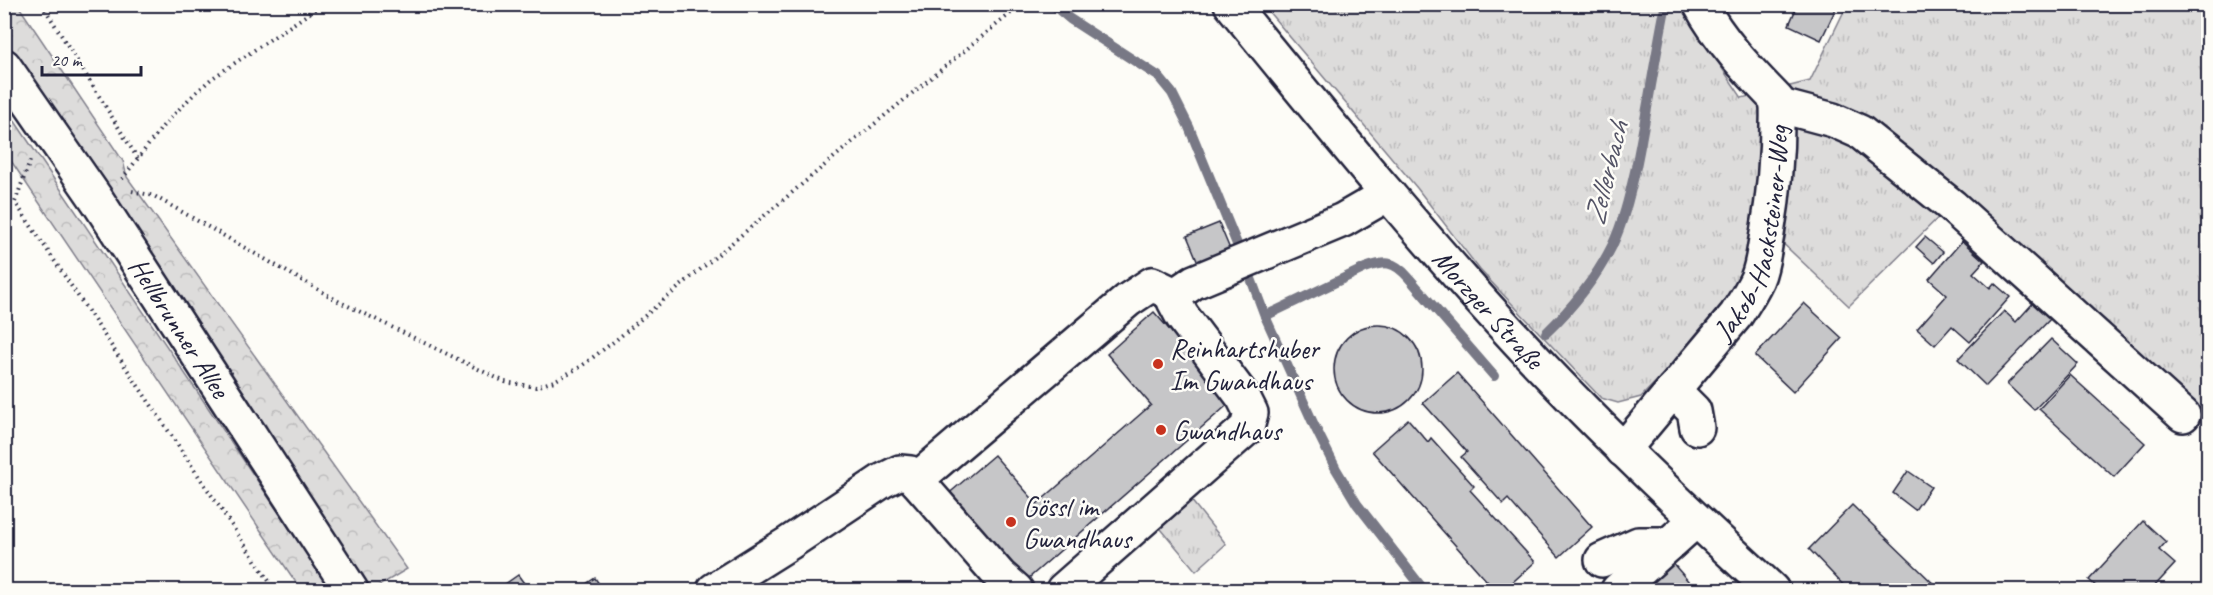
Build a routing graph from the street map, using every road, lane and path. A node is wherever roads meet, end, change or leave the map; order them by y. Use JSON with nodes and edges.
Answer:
{"nodes":[{"id":1,"x":42,"y":4,"type":"edge"},
{"id":2,"x":323,"y":4,"type":"edge"},
{"id":3,"x":1022,"y":4,"type":"edge"},
{"id":4,"x":1231,"y":4,"type":"edge"},
{"id":5,"x":1700,"y":4,"type":"edge"},
{"id":6,"x":4,"y":66,"type":"edge"},
{"id":7,"x":15,"y":103,"type":"edge"},
{"id":8,"x":1777,"y":105,"type":"junction"},
{"id":9,"x":45,"y":124,"type":"junction"},
{"id":10,"x":138,"y":159,"type":"junction"},
{"id":11,"x":1388,"y":194,"type":"junction"},
{"id":12,"x":97,"y":200,"type":"junction"},
{"id":13,"x":1175,"y":295,"type":"junction"},
{"id":14,"x":1673,"y":390,"type":"junction"},
{"id":15,"x":2183,"y":415,"type":"dead end"},
{"id":16,"x":1697,"y":428,"type":"dead end"},
{"id":17,"x":1623,"y":450,"type":"junction"},
{"id":18,"x":916,"y":480,"type":"junction"},
{"id":19,"x":1696,"y":520,"type":"junction"},
{"id":20,"x":1669,"y":544,"type":"junction"},
{"id":21,"x":1602,"y":560,"type":"dead end"},
{"id":22,"x":275,"y":591,"type":"edge"},
{"id":23,"x":351,"y":591,"type":"edge"},
{"id":24,"x":714,"y":591,"type":"edge"},
{"id":25,"x":1016,"y":591,"type":"edge"},
{"id":26,"x":1063,"y":591,"type":"edge"},
{"id":27,"x":1618,"y":591,"type":"edge"},
{"id":28,"x":1772,"y":591,"type":"edge"}],
"edges":[{"from":1,"to":10,"type":"path"},
{"from":2,"to":10,"type":"path"},
{"from":3,"to":12,"type":"path"},
{"from":4,"to":11,"type":"street","name":"Morzger Straße"},
{"from":5,"to":8,"type":"street","name":"Jakob-Hacksteiner-Weg"},
{"from":6,"to":7,"type":"street","name":"Hellbrunner Allee"},
{"from":7,"to":9,"type":"street","name":"Hellbrunner Allee"},
{"from":8,"to":14,"type":"street","name":"Jakob-Hacksteiner-Weg"},
{"from":8,"to":15,"type":"street"},
{"from":9,"to":12,"type":"street","name":"Hellbrunner Allee"},
{"from":9,"to":22,"type":"path"},
{"from":10,"to":12,"type":"path"},
{"from":11,"to":13,"type":"street"},
{"from":11,"to":17,"type":"street","name":"Morzger Straße"},
{"from":12,"to":23,"type":"street","name":"Hellbrunner Allee"},
{"from":13,"to":18,"type":"street"},
{"from":13,"to":26,"type":"street"},
{"from":14,"to":16,"type":"street"},
{"from":14,"to":17,"type":"street","name":"Jakob-Hacksteiner-Weg"},
{"from":17,"to":19,"type":"street","name":"Morzger Straße"},
{"from":18,"to":24,"type":"street"},
{"from":18,"to":25,"type":"street"},
{"from":19,"to":20,"type":"street"},
{"from":19,"to":28,"type":"street","name":"Morzger Straße"},
{"from":20,"to":21,"type":"street"},
{"from":20,"to":27,"type":"street"}]}
